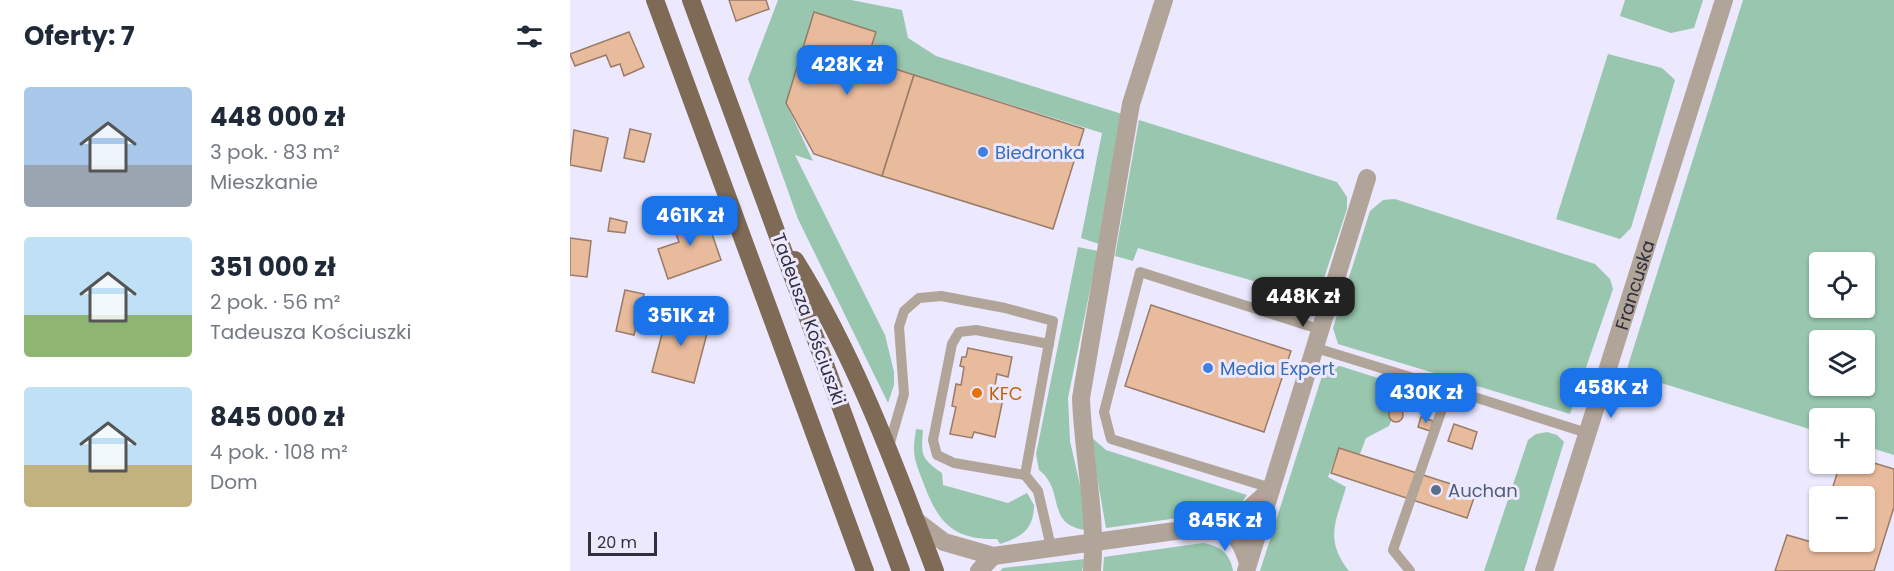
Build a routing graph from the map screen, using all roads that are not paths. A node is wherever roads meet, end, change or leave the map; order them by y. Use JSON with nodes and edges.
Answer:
{"nodes":[{"id":1,"x":655,"y":0,"type":"edge"},
{"id":2,"x":691,"y":0,"type":"edge"},
{"id":3,"x":1164,"y":0,"type":"edge"},
{"id":4,"x":1724,"y":0,"type":"edge"},
{"id":5,"x":1367,"y":178,"type":"dead end"},
{"id":6,"x":775,"y":228,"type":"junction"},
{"id":7,"x":1322,"y":330,"type":"junction"},
{"id":8,"x":1048,"y":344,"type":"junction"},
{"id":9,"x":1316,"y":348,"type":"junction"},
{"id":10,"x":1449,"y":389,"type":"junction"},
{"id":11,"x":1587,"y":433,"type":"junction"},
{"id":12,"x":889,"y":446,"type":"junction"},
{"id":13,"x":1025,"y":475,"type":"junction"},
{"id":14,"x":1271,"y":488,"type":"junction"},
{"id":15,"x":915,"y":520,"type":"junction"},
{"id":16,"x":1219,"y":525,"type":"junction"},
{"id":17,"x":1094,"y":542,"type":"junction"},
{"id":18,"x":1051,"y":547,"type":"junction"},
{"id":19,"x":993,"y":556,"type":"junction"},
{"id":20,"x":1247,"y":567,"type":"edge"},
{"id":21,"x":865,"y":571,"type":"edge"},
{"id":22,"x":901,"y":571,"type":"edge"},
{"id":23,"x":935,"y":571,"type":"edge"},
{"id":24,"x":979,"y":571,"type":"edge"},
{"id":25,"x":1092,"y":571,"type":"edge"},
{"id":26,"x":1410,"y":571,"type":"edge"},
{"id":27,"x":1544,"y":571,"type":"edge"}],
"edges":[{"from":1,"to":21,"type":"main road","name":"Tadeusza Kościuszki"},
{"from":2,"to":6,"type":"main road","name":"Tadeusza Kościuszki"},
{"from":3,"to":17,"type":"street"},
{"from":4,"to":11,"type":"street","name":"Francuska"},
{"from":5,"to":7,"type":"street"},
{"from":6,"to":12,"type":"main road"},
{"from":6,"to":22,"type":"main road","name":"Tadeusza Kościuszki"},
{"from":7,"to":9,"type":"street"},
{"from":7,"to":14,"type":"lane"},
{"from":8,"to":12,"type":"lane"},
{"from":8,"to":13,"type":"lane"},
{"from":8,"to":13,"type":"lane"},
{"from":9,"to":10,"type":"lane"},
{"from":9,"to":14,"type":"street"},
{"from":10,"to":11,"type":"lane"},
{"from":10,"to":26,"type":"lane"},
{"from":11,"to":27,"type":"street","name":"Francuska"},
{"from":12,"to":15,"type":"main road"},
{"from":13,"to":18,"type":"lane"},
{"from":14,"to":16,"type":"street"},
{"from":14,"to":20,"type":"street"},
{"from":15,"to":19,"type":"street"},
{"from":15,"to":23,"type":"main road"},
{"from":16,"to":17,"type":"street"},
{"from":16,"to":20,"type":"street"},
{"from":17,"to":18,"type":"street"},
{"from":17,"to":25,"type":"street"},
{"from":18,"to":19,"type":"street"},
{"from":19,"to":24,"type":"street"}]}
